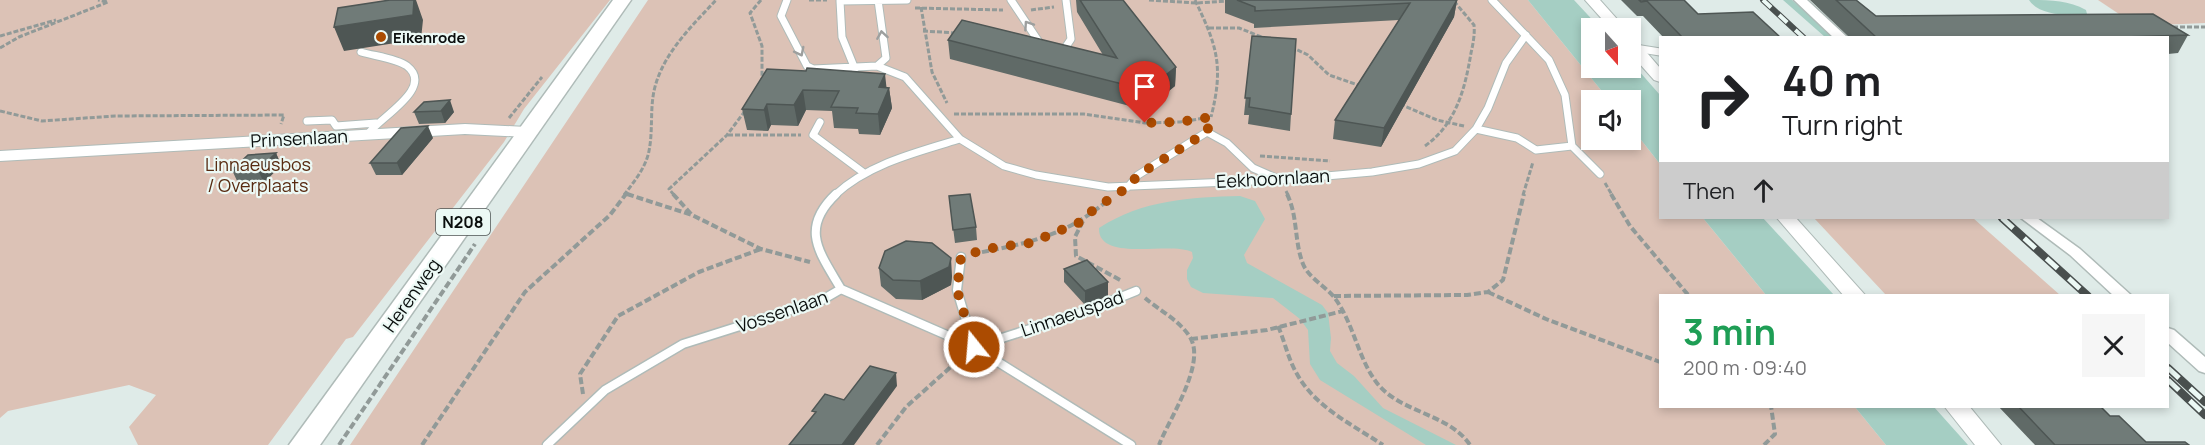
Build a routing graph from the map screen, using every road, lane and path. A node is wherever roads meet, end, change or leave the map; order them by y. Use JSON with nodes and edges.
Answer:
{"nodes":[{"id":1,"x":98,"y":0,"type":"edge"},
{"id":2,"x":622,"y":0,"type":"edge"},
{"id":3,"x":716,"y":0,"type":"edge"},
{"id":4,"x":760,"y":0,"type":"edge"},
{"id":5,"x":787,"y":0,"type":"edge"},
{"id":6,"x":808,"y":0,"type":"edge"},
{"id":7,"x":907,"y":0,"type":"edge"},
{"id":8,"x":921,"y":0,"type":"edge"},
{"id":9,"x":1011,"y":0,"type":"edge"},
{"id":10,"x":1149,"y":0,"type":"edge"},
{"id":11,"x":1453,"y":0,"type":"edge"},
{"id":12,"x":1492,"y":0,"type":"edge"},
{"id":13,"x":1592,"y":0,"type":"edge"},
{"id":14,"x":1800,"y":0,"type":"edge"},
{"id":15,"x":840,"y":1,"type":"edge"},
{"id":16,"x":878,"y":1,"type":"edge"},
{"id":17,"x":1196,"y":1,"type":"edge"},
{"id":18,"x":1237,"y":1,"type":"edge"},
{"id":19,"x":1066,"y":2,"type":"edge"},
{"id":20,"x":921,"y":8,"type":"junction"},
{"id":21,"x":879,"y":9,"type":"junction"},
{"id":22,"x":1017,"y":10,"type":"junction"},
{"id":23,"x":77,"y":14,"type":"junction"},
{"id":24,"x":1609,"y":18,"type":"edge"},
{"id":25,"x":2169,"y":27,"type":"edge"},
{"id":26,"x":2205,"y":27,"type":"edge"},
{"id":27,"x":1209,"y":28,"type":"junction"},
{"id":28,"x":924,"y":31,"type":"junction"},
{"id":29,"x":958,"y":33,"type":"edge"},
{"id":30,"x":1526,"y":35,"type":"junction"},
{"id":31,"x":0,"y":36,"type":"edge"},
{"id":32,"x":1840,"y":36,"type":"edge"},
{"id":33,"x":1270,"y":40,"type":"edge"},
{"id":34,"x":1281,"y":45,"type":"edge"},
{"id":35,"x":1641,"y":47,"type":"edge"},
{"id":36,"x":0,"y":48,"type":"edge"},
{"id":37,"x":1046,"y":49,"type":"edge"},
{"id":38,"x":1055,"y":50,"type":"edge"},
{"id":39,"x":361,"y":52,"type":"dead end"},
{"id":40,"x":1659,"y":52,"type":"edge"},
{"id":41,"x":1641,"y":54,"type":"edge"},
{"id":42,"x":877,"y":66,"type":"junction"},
{"id":43,"x":855,"y":69,"type":"junction"},
{"id":44,"x":1659,"y":75,"type":"edge"},
{"id":45,"x":762,"y":87,"type":"edge"},
{"id":46,"x":1364,"y":87,"type":"edge"},
{"id":47,"x":1391,"y":100,"type":"edge"},
{"id":48,"x":748,"y":106,"type":"edge"},
{"id":49,"x":0,"y":111,"type":"edge"},
{"id":50,"x":953,"y":114,"type":"junction"},
{"id":51,"x":1211,"y":117,"type":"junction"},
{"id":52,"x":307,"y":121,"type":"dead end"},
{"id":53,"x":819,"y":122,"type":"dead end"},
{"id":54,"x":1448,"y":123,"type":"junction"},
{"id":55,"x":372,"y":129,"type":"junction"},
{"id":56,"x":1476,"y":129,"type":"junction"},
{"id":57,"x":952,"y":130,"type":"junction"},
{"id":58,"x":527,"y":132,"type":"junction"},
{"id":59,"x":1207,"y":132,"type":"junction"},
{"id":60,"x":727,"y":135,"type":"junction"},
{"id":61,"x":813,"y":135,"type":"junction"},
{"id":62,"x":960,"y":139,"type":"junction"},
{"id":63,"x":270,"y":140,"type":"junction"},
{"id":64,"x":1572,"y":146,"type":"junction"},
{"id":65,"x":1422,"y":148,"type":"dead end"},
{"id":66,"x":1536,"y":150,"type":"junction"},
{"id":67,"x":0,"y":156,"type":"edge"},
{"id":68,"x":1241,"y":156,"type":"junction"},
{"id":69,"x":1340,"y":162,"type":"dead end"},
{"id":70,"x":864,"y":173,"type":"junction"},
{"id":71,"x":1600,"y":174,"type":"joint"},
{"id":72,"x":1280,"y":180,"type":"junction"},
{"id":73,"x":1128,"y":187,"type":"junction"},
{"id":74,"x":626,"y":194,"type":"junction"},
{"id":75,"x":692,"y":216,"type":"junction"},
{"id":76,"x":1787,"y":219,"type":"edge"},
{"id":77,"x":2029,"y":219,"type":"edge"},
{"id":78,"x":1083,"y":221,"type":"junction"},
{"id":79,"x":761,"y":249,"type":"junction"},
{"id":80,"x":961,"y":257,"type":"joint"},
{"id":81,"x":829,"y":268,"type":"junction"},
{"id":82,"x":841,"y":289,"type":"junction"},
{"id":83,"x":1136,"y":291,"type":"junction"},
{"id":84,"x":1488,"y":292,"type":"junction"},
{"id":85,"x":1687,"y":294,"type":"edge"},
{"id":86,"x":1854,"y":294,"type":"edge"},
{"id":87,"x":2122,"y":294,"type":"edge"},
{"id":88,"x":1333,"y":296,"type":"junction"},
{"id":89,"x":1343,"y":311,"type":"junction"},
{"id":90,"x":1278,"y":326,"type":"junction"},
{"id":91,"x":2169,"y":335,"type":"edge"},
{"id":92,"x":1191,"y":339,"type":"junction"},
{"id":93,"x":974,"y":347,"type":"junction"},
{"id":94,"x":1659,"y":362,"type":"edge"},
{"id":95,"x":2205,"y":367,"type":"edge"},
{"id":96,"x":1771,"y":408,"type":"edge"},
{"id":97,"x":1957,"y":408,"type":"edge"},
{"id":98,"x":586,"y":409,"type":"junction"},
{"id":99,"x":304,"y":445,"type":"edge"},
{"id":100,"x":422,"y":445,"type":"edge"},
{"id":101,"x":547,"y":445,"type":"edge"},
{"id":102,"x":878,"y":445,"type":"edge"},
{"id":103,"x":1131,"y":445,"type":"edge"},
{"id":104,"x":1159,"y":445,"type":"edge"},
{"id":105,"x":1383,"y":445,"type":"edge"},
{"id":106,"x":1470,"y":445,"type":"edge"},
{"id":107,"x":1764,"y":445,"type":"edge"},
{"id":108,"x":1989,"y":445,"type":"edge"}],
"edges":[{"from":1,"to":23,"type":"path"},
{"from":2,"to":58,"type":"main road","name":"Herenweg","number":"N208"},
{"from":3,"to":74,"type":"path"},
{"from":4,"to":45,"type":"path"},
{"from":5,"to":43,"type":"lane","one_way":true},
{"from":6,"to":15,"type":"path"},
{"from":7,"to":16,"type":"lane"},
{"from":8,"to":20,"type":"path"},
{"from":9,"to":22,"type":"lane"},
{"from":10,"to":17,"type":"path"},
{"from":11,"to":54,"type":"path"},
{"from":12,"to":30,"type":"lane"},
{"from":13,"to":24,"type":"street"},
{"from":14,"to":32,"type":"street"},
{"from":15,"to":16,"type":"lane"},
{"from":15,"to":43,"type":"lane"},
{"from":16,"to":21,"type":"lane"},
{"from":17,"to":18,"type":"path"},
{"from":17,"to":27,"type":"path"},
{"from":19,"to":22,"type":"path"},
{"from":19,"to":38,"type":"lane"},
{"from":20,"to":21,"type":"path"},
{"from":20,"to":22,"type":"path"},
{"from":20,"to":28,"type":"path"},
{"from":42,"to":21,"type":"lane","one_way":true},
{"from":37,"to":22,"type":"lane","one_way":true},
{"from":23,"to":31,"type":"path"},
{"from":23,"to":36,"type":"path"},
{"from":25,"to":26,"type":"path"},
{"from":27,"to":33,"type":"path"},
{"from":27,"to":51,"type":"path"},
{"from":28,"to":29,"type":"path"},
{"from":28,"to":50,"type":"path"},
{"from":30,"to":56,"type":"lane","name":"Eekhoornlaan"},
{"from":30,"to":64,"type":"lane"},
{"from":34,"to":46,"type":"path"},
{"from":35,"to":40,"type":"lane"},
{"from":39,"to":55,"type":"lane"},
{"from":41,"to":44,"type":"street"},
{"from":42,"to":43,"type":"lane"},
{"from":42,"to":57,"type":"lane","name":"Eekhoornlaan"},
{"from":47,"to":54,"type":"path"},
{"from":48,"to":60,"type":"path"},
{"from":49,"to":63,"type":"path"},
{"from":50,"to":51,"type":"path"},
{"from":50,"to":57,"type":"path"},
{"from":51,"to":59,"type":"path"},
{"from":52,"to":55,"type":"lane"},
{"from":53,"to":61,"type":"lane"},
{"from":54,"to":56,"type":"path"},
{"from":54,"to":65,"type":"path"},
{"from":55,"to":58,"type":"street","name":"Prinsenlaan"},
{"from":55,"to":63,"type":"street","name":"Prinsenlaan"},
{"from":56,"to":66,"type":"lane"},
{"from":56,"to":72,"type":"lane","name":"Eekhoornlaan"},
{"from":57,"to":62,"type":"lane","name":"Eekhoornlaan"},
{"from":58,"to":99,"type":"main road","name":"Herenweg","number":"N208"},
{"from":59,"to":68,"type":"lane"},
{"from":59,"to":73,"type":"lane"},
{"from":60,"to":61,"type":"path"},
{"from":60,"to":75,"type":"path"},
{"from":61,"to":70,"type":"lane"},
{"from":62,"to":70,"type":"lane","name":"Vossenlaan"},
{"from":62,"to":73,"type":"lane","name":"Eekhoornlaan"},
{"from":63,"to":67,"type":"street","name":"Prinsenlaan"},
{"from":64,"to":66,"type":"lane"},
{"from":64,"to":71,"type":"lane"},
{"from":66,"to":84,"type":"path"},
{"from":68,"to":69,"type":"path","name":"Eekhoornlaan"},
{"from":68,"to":72,"type":"lane"},
{"from":70,"to":81,"type":"lane","name":"Vossenlaan"},
{"from":71,"to":85,"type":"path"},
{"from":72,"to":73,"type":"lane","name":"Eekhoornlaan"},
{"from":72,"to":88,"type":"path"},
{"from":73,"to":78,"type":"path"},
{"from":74,"to":75,"type":"path"},
{"from":74,"to":100,"type":"path"},
{"from":75,"to":79,"type":"path"},
{"from":76,"to":86,"type":"street"},
{"from":77,"to":87,"type":"street"},
{"from":78,"to":80,"type":"path"},
{"from":78,"to":83,"type":"path"},
{"from":79,"to":81,"type":"path"},
{"from":79,"to":98,"type":"path"},
{"from":80,"to":93,"type":"lane"},
{"from":81,"to":82,"type":"lane","name":"Vossenlaan"},
{"from":82,"to":93,"type":"lane"},
{"from":82,"to":98,"type":"lane","name":"Vossenlaan"},
{"from":83,"to":92,"type":"path"},
{"from":83,"to":93,"type":"lane","name":"Linnaeuspad"},
{"from":84,"to":88,"type":"path"},
{"from":84,"to":94,"type":"path"},
{"from":88,"to":89,"type":"path"},
{"from":89,"to":90,"type":"path"},
{"from":89,"to":106,"type":"path"},
{"from":90,"to":92,"type":"path"},
{"from":90,"to":105,"type":"path"},
{"from":91,"to":95,"type":"street"},
{"from":92,"to":104,"type":"path"},
{"from":93,"to":102,"type":"path"},
{"from":93,"to":103,"type":"lane"},
{"from":96,"to":107,"type":"path"},
{"from":97,"to":108,"type":"street"},
{"from":98,"to":101,"type":"lane","name":"Vossenlaan"}]}
